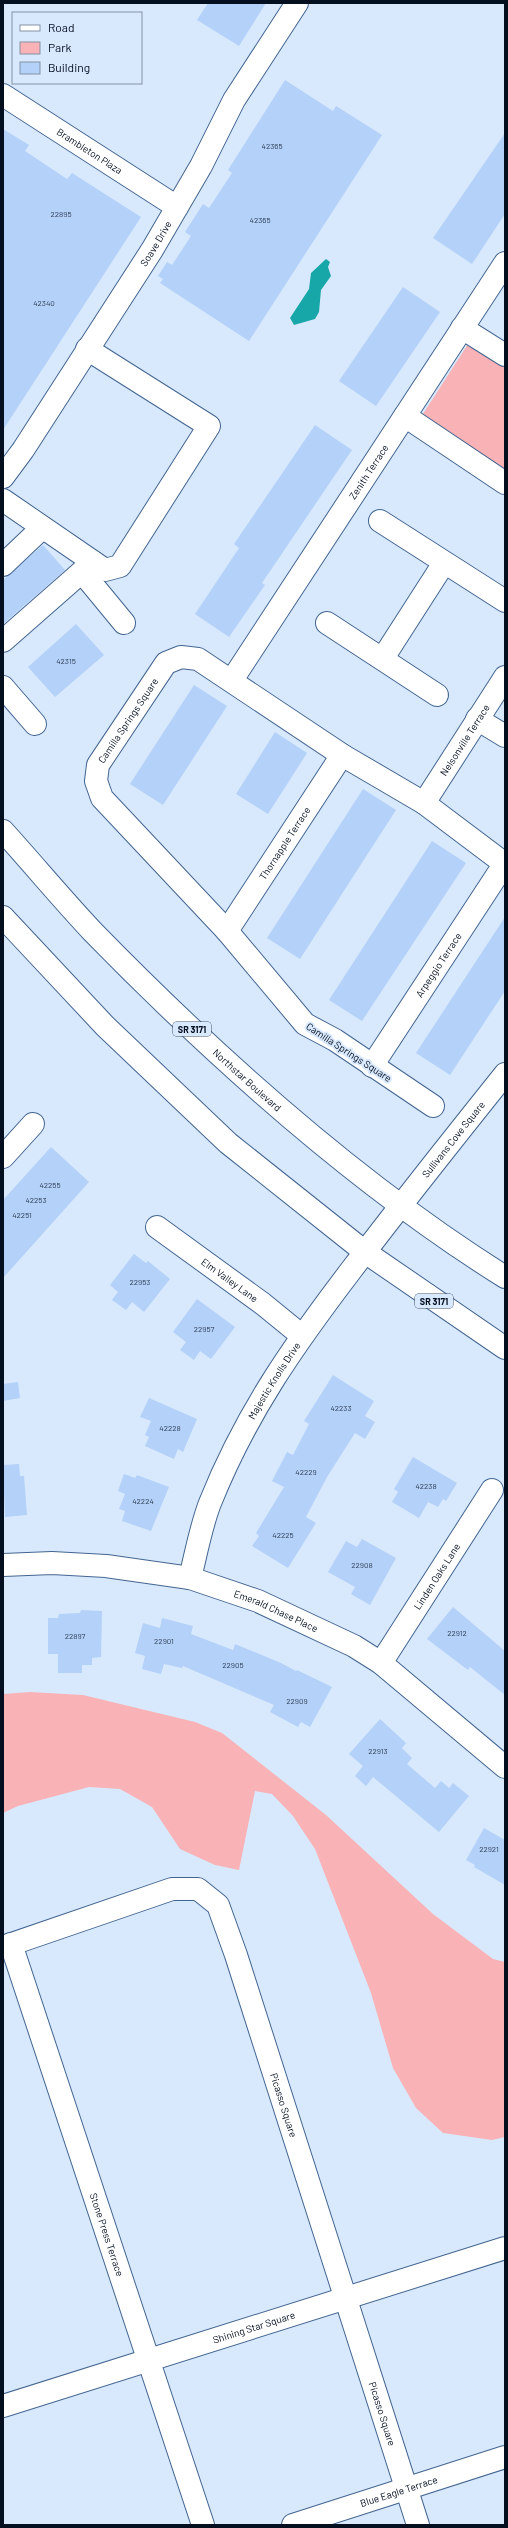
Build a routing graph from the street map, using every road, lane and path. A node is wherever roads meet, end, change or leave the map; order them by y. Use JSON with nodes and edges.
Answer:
{"nodes":[{"id":1,"x":297,"y":3,"type":"edge"},
{"id":2,"x":3,"y":95,"type":"edge"},
{"id":3,"x":177,"y":207,"type":"junction"},
{"id":4,"x":505,"y":263,"type":"edge"},
{"id":5,"x":462,"y":328,"type":"junction"},
{"id":6,"x":87,"y":349,"type":"junction"},
{"id":7,"x":505,"y":355,"type":"edge"},
{"id":8,"x":405,"y":416,"type":"junction"},
{"id":9,"x":3,"y":477,"type":"edge"},
{"id":10,"x":505,"y":483,"type":"edge"},
{"id":11,"x":3,"y":500,"type":"edge"},
{"id":12,"x":380,"y":521,"type":"dead end"},
{"id":13,"x":42,"y":528,"type":"junction"},
{"id":14,"x":444,"y":563,"type":"junction"},
{"id":15,"x":3,"y":565,"type":"edge"},
{"id":16,"x":87,"y":567,"type":"junction"},
{"id":17,"x":505,"y":601,"type":"edge"},
{"id":18,"x":124,"y":623,"type":"dead end"},
{"id":19,"x":327,"y":623,"type":"dead end"},
{"id":20,"x":3,"y":641,"type":"edge"},
{"id":21,"x":382,"y":658,"type":"junction"},
{"id":22,"x":505,"y":677,"type":"edge"},
{"id":23,"x":232,"y":680,"type":"junction"},
{"id":24,"x":3,"y":687,"type":"edge"},
{"id":25,"x":437,"y":695,"type":"dead end"},
{"id":26,"x":477,"y":719,"type":"junction"},
{"id":27,"x":35,"y":724,"type":"dead end"},
{"id":28,"x":505,"y":736,"type":"edge"},
{"id":29,"x":342,"y":755,"type":"junction"},
{"id":30,"x":424,"y":803,"type":"junction"},
{"id":31,"x":3,"y":831,"type":"edge"},
{"id":32,"x":505,"y":863,"type":"edge"},
{"id":33,"x":3,"y":917,"type":"edge"},
{"id":34,"x":227,"y":931,"type":"junction"},
{"id":35,"x":372,"y":1066,"type":"junction"},
{"id":36,"x":505,"y":1074,"type":"edge"},
{"id":37,"x":433,"y":1106,"type":"dead end"},
{"id":38,"x":33,"y":1124,"type":"dead end"},
{"id":39,"x":3,"y":1157,"type":"edge"},
{"id":40,"x":401,"y":1204,"type":"junction"},
{"id":41,"x":157,"y":1227,"type":"dead end"},
{"id":42,"x":364,"y":1252,"type":"junction"},
{"id":43,"x":505,"y":1277,"type":"edge"},
{"id":44,"x":301,"y":1335,"type":"junction"},
{"id":45,"x":505,"y":1348,"type":"edge"},
{"id":46,"x":492,"y":1490,"type":"dead end"},
{"id":47,"x":3,"y":1565,"type":"edge"},
{"id":48,"x":190,"y":1578,"type":"junction"},
{"id":49,"x":381,"y":1663,"type":"junction"},
{"id":50,"x":505,"y":1767,"type":"edge"},
{"id":51,"x":7,"y":1946,"type":"edge"},
{"id":52,"x":505,"y":2248,"type":"edge"},
{"id":53,"x":345,"y":2298,"type":"junction"},
{"id":54,"x":150,"y":2360,"type":"junction"},
{"id":55,"x":3,"y":2406,"type":"edge"},
{"id":56,"x":505,"y":2457,"type":"edge"},
{"id":57,"x":406,"y":2489,"type":"junction"},
{"id":58,"x":203,"y":2525,"type":"edge"},
{"id":59,"x":293,"y":2525,"type":"edge"},
{"id":60,"x":418,"y":2525,"type":"edge"}],
"edges":[{"from":1,"to":3,"type":"street","name":"Soave Drive"},
{"from":2,"to":3,"type":"street","name":"Brambleton Plaza"},
{"from":3,"to":6,"type":"street","name":"Soave Drive"},
{"from":4,"to":5,"type":"street","name":"Zenith Terrace"},
{"from":5,"to":7,"type":"street"},
{"from":5,"to":8,"type":"street","name":"Zenith Terrace"},
{"from":6,"to":9,"type":"street","name":"Soave Drive"},
{"from":6,"to":16,"type":"street"},
{"from":8,"to":10,"type":"street"},
{"from":8,"to":23,"type":"street","name":"Zenith Terrace"},
{"from":11,"to":13,"type":"street"},
{"from":12,"to":14,"type":"street"},
{"from":13,"to":15,"type":"street"},
{"from":13,"to":16,"type":"street"},
{"from":14,"to":17,"type":"street"},
{"from":14,"to":21,"type":"street"},
{"from":16,"to":18,"type":"street"},
{"from":16,"to":20,"type":"street"},
{"from":19,"to":21,"type":"street"},
{"from":21,"to":25,"type":"street"},
{"from":22,"to":26,"type":"street","name":"Nelsonville Terrace"},
{"from":23,"to":29,"type":"street","name":"Camilla Springs Square"},
{"from":23,"to":34,"type":"street","name":"Camilla Springs Square"},
{"from":24,"to":27,"type":"street"},
{"from":26,"to":28,"type":"street"},
{"from":26,"to":30,"type":"street","name":"Nelsonville Terrace"},
{"from":29,"to":30,"type":"street","name":"Camilla Springs Square"},
{"from":29,"to":34,"type":"street","name":"Thornapple Terrace"},
{"from":30,"to":32,"type":"street","name":"Camilla Springs Square"},
{"from":31,"to":40,"type":"street","name":"Northstar Boulevard","number":"SR 3171"},
{"from":32,"to":35,"type":"street","name":"Arpeggio Terrace"},
{"from":33,"to":42,"type":"street","number":"SR 3171"},
{"from":34,"to":35,"type":"street","name":"Camilla Springs Square"},
{"from":35,"to":37,"type":"street","name":"Camilla Springs Square"},
{"from":36,"to":40,"type":"street","name":"Sullivans Cove Square"},
{"from":38,"to":39,"type":"street"},
{"from":40,"to":42,"type":"street","name":"Majestic Knolls Drive"},
{"from":40,"to":43,"type":"street","name":"Northstar Boulevard","number":"SR 3171"},
{"from":41,"to":44,"type":"street","name":"Elm Valley Lane"},
{"from":42,"to":44,"type":"street","name":"Majestic Knolls Drive"},
{"from":42,"to":45,"type":"street","number":"SR 3171"},
{"from":44,"to":48,"type":"street","name":"Majestic Knolls Drive"},
{"from":46,"to":49,"type":"street","name":"Linden Oaks Lane"},
{"from":47,"to":48,"type":"street","name":"Emerald Chase Place"},
{"from":48,"to":49,"type":"street","name":"Emerald Chase Place"},
{"from":49,"to":50,"type":"street","name":"Emerald Chase Place"},
{"from":51,"to":53,"type":"street","name":"Picasso Square"},
{"from":51,"to":54,"type":"street","name":"Stone Press Terrace"},
{"from":52,"to":53,"type":"street","name":"Shining Star Square"},
{"from":53,"to":54,"type":"street","name":"Shining Star Square"},
{"from":53,"to":57,"type":"street","name":"Picasso Square"},
{"from":54,"to":55,"type":"street","name":"Shining Star Square"},
{"from":54,"to":58,"type":"street","name":"Stone Press Terrace"},
{"from":56,"to":57,"type":"street","name":"Blue Eagle Terrace"},
{"from":57,"to":59,"type":"street","name":"Blue Eagle Terrace"},
{"from":57,"to":60,"type":"street","name":"Picasso Square"}]}
